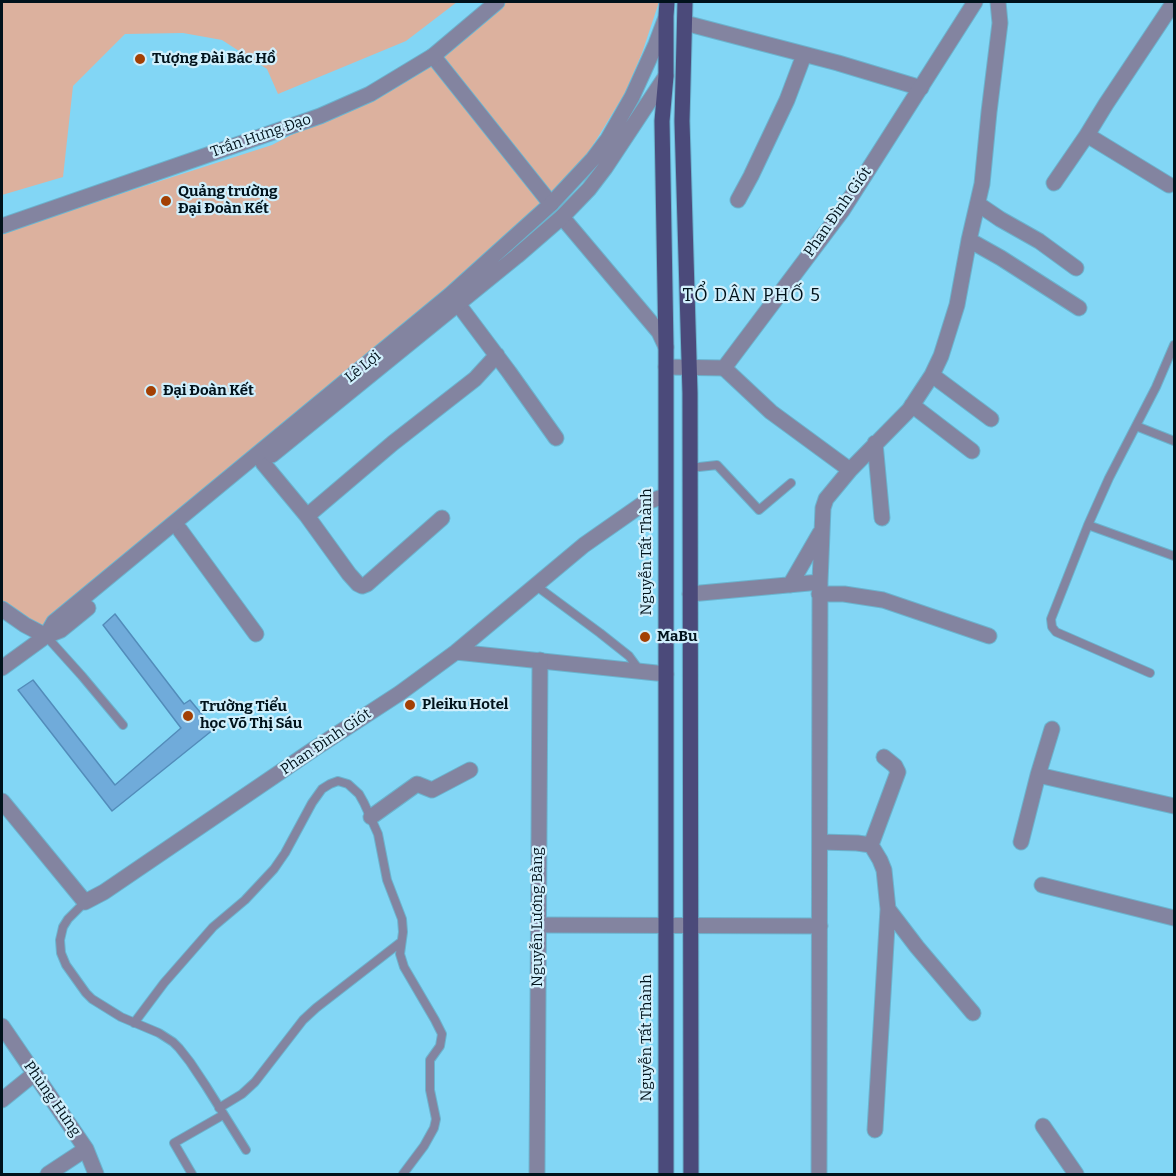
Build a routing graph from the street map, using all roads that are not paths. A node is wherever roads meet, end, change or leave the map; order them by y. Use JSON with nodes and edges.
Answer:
{"nodes":[{"id":1,"x":497,"y":2,"type":"edge"},
{"id":2,"x":685,"y":2,"type":"edge"},
{"id":3,"x":975,"y":2,"type":"edge"},
{"id":4,"x":998,"y":2,"type":"edge"},
{"id":5,"x":1174,"y":2,"type":"edge"},
{"id":6,"x":667,"y":9,"type":"edge"},
{"id":7,"x":685,"y":23,"type":"junction"},
{"id":8,"x":684,"y":42,"type":"junction"},
{"id":9,"x":804,"y":55,"type":"junction"},
{"id":10,"x":433,"y":56,"type":"junction"},
{"id":11,"x":666,"y":76,"type":"junction"},
{"id":12,"x":921,"y":88,"type":"junction"},
{"id":13,"x":1087,"y":135,"type":"junction"},
{"id":14,"x":1054,"y":183,"type":"dead end"},
{"id":15,"x":1169,"y":185,"type":"dead end"},
{"id":16,"x":738,"y":200,"type":"dead end"},
{"id":17,"x":551,"y":204,"type":"junction"},
{"id":18,"x":978,"y":204,"type":"junction"},
{"id":19,"x":562,"y":217,"type":"junction"},
{"id":20,"x":2,"y":226,"type":"edge"},
{"id":21,"x":969,"y":240,"type":"junction"},
{"id":22,"x":1077,"y":268,"type":"dead end"},
{"id":23,"x":458,"y":304,"type":"junction"},
{"id":24,"x":1079,"y":308,"type":"dead end"},
{"id":25,"x":1174,"y":345,"type":"edge"},
{"id":26,"x":666,"y":347,"type":"junction"},
{"id":27,"x":497,"y":356,"type":"junction"},
{"id":28,"x":666,"y":367,"type":"junction"},
{"id":29,"x":689,"y":367,"type":"junction"},
{"id":30,"x":724,"y":368,"type":"junction"},
{"id":31,"x":932,"y":375,"type":"junction"},
{"id":32,"x":912,"y":405,"type":"junction"},
{"id":33,"x":991,"y":419,"type":"dead end"},
{"id":34,"x":1136,"y":426,"type":"junction"},
{"id":35,"x":556,"y":438,"type":"dead end"},
{"id":36,"x":1174,"y":441,"type":"edge"},
{"id":37,"x":875,"y":443,"type":"junction"},
{"id":38,"x":972,"y":451,"type":"dead end"},
{"id":39,"x":259,"y":459,"type":"junction"},
{"id":40,"x":690,"y":468,"type":"junction"},
{"id":41,"x":850,"y":470,"type":"junction"},
{"id":42,"x":791,"y":483,"type":"dead end"},
{"id":43,"x":665,"y":496,"type":"junction"},
{"id":44,"x":308,"y":516,"type":"junction"},
{"id":45,"x":442,"y":518,"type":"dead end"},
{"id":46,"x":882,"y":518,"type":"dead end"},
{"id":47,"x":1088,"y":525,"type":"junction"},
{"id":48,"x":180,"y":530,"type":"junction"},
{"id":49,"x":822,"y":531,"type":"junction"},
{"id":50,"x":1174,"y":556,"type":"edge"},
{"id":51,"x":535,"y":585,"type":"junction"},
{"id":52,"x":790,"y":585,"type":"junction"},
{"id":53,"x":819,"y":588,"type":"junction"},
{"id":54,"x":690,"y":594,"type":"junction"},
{"id":55,"x":2,"y":609,"type":"edge"},
{"id":56,"x":255,"y":634,"type":"dead end"},
{"id":57,"x":46,"y":636,"type":"junction"},
{"id":58,"x":989,"y":636,"type":"dead end"},
{"id":59,"x":456,"y":651,"type":"junction"},
{"id":60,"x":540,"y":660,"type":"junction"},
{"id":61,"x":2,"y":668,"type":"edge"},
{"id":62,"x":640,"y":671,"type":"junction"},
{"id":63,"x":1150,"y":673,"type":"dead end"},
{"id":64,"x":666,"y":674,"type":"junction"},
{"id":65,"x":123,"y":725,"type":"dead end"},
{"id":66,"x":1052,"y":729,"type":"dead end"},
{"id":67,"x":884,"y":757,"type":"dead end"},
{"id":68,"x":471,"y":770,"type":"dead end"},
{"id":69,"x":1038,"y":775,"type":"junction"},
{"id":70,"x":2,"y":801,"type":"edge"},
{"id":71,"x":1174,"y":806,"type":"edge"},
{"id":72,"x":371,"y":817,"type":"junction"},
{"id":73,"x":820,"y":842,"type":"junction"},
{"id":74,"x":1021,"y":842,"type":"dead end"},
{"id":75,"x":871,"y":845,"type":"junction"},
{"id":76,"x":1041,"y":885,"type":"dead end"},
{"id":77,"x":85,"y":902,"type":"junction"},
{"id":78,"x":888,"y":909,"type":"junction"},
{"id":79,"x":1174,"y":918,"type":"edge"},
{"id":80,"x":538,"y":924,"type":"junction"},
{"id":81,"x":665,"y":925,"type":"junction"},
{"id":82,"x":691,"y":925,"type":"junction"},
{"id":83,"x":820,"y":926,"type":"junction"},
{"id":84,"x":401,"y":942,"type":"junction"},
{"id":85,"x":973,"y":1013,"type":"dead end"},
{"id":86,"x":134,"y":1023,"type":"junction"},
{"id":87,"x":2,"y":1026,"type":"edge"},
{"id":88,"x":34,"y":1074,"type":"junction"},
{"id":89,"x":2,"y":1100,"type":"edge"},
{"id":90,"x":221,"y":1111,"type":"junction"},
{"id":91,"x":1042,"y":1126,"type":"dead end"},
{"id":92,"x":875,"y":1130,"type":"dead end"},
{"id":93,"x":86,"y":1149,"type":"junction"},
{"id":94,"x":246,"y":1150,"type":"dead end"},
{"id":95,"x":48,"y":1174,"type":"edge"},
{"id":96,"x":96,"y":1174,"type":"edge"},
{"id":97,"x":192,"y":1174,"type":"edge"},
{"id":98,"x":403,"y":1174,"type":"edge"},
{"id":99,"x":537,"y":1174,"type":"edge"},
{"id":100,"x":666,"y":1174,"type":"edge"},
{"id":101,"x":691,"y":1174,"type":"edge"},
{"id":102,"x":819,"y":1174,"type":"edge"},
{"id":103,"x":1076,"y":1174,"type":"edge"}],
"edges":[{"from":1,"to":10,"type":"street","name":"Trần Hưng Đạo"},
{"from":2,"to":7,"type":"main road"},
{"from":3,"to":12,"type":"street","name":"Phan Đình Giót"},
{"from":4,"to":18,"type":"street"},
{"from":5,"to":13,"type":"street"},
{"from":6,"to":11,"type":"main road","name":"Nguyễn Tất Thành"},
{"from":6,"to":17,"type":"street","name":"Lê Lợi"},
{"from":7,"to":8,"type":"main road"},
{"from":7,"to":9,"type":"street"},
{"from":8,"to":11,"type":"main road"},
{"from":8,"to":29,"type":"main road"},
{"from":9,"to":12,"type":"street"},
{"from":9,"to":16,"type":"street"},
{"from":10,"to":17,"type":"street"},
{"from":10,"to":20,"type":"street","name":"Trần Hưng Đạo"},
{"from":11,"to":19,"type":"street"},
{"from":11,"to":26,"type":"main road","name":"Nguyễn Tất Thành"},
{"from":12,"to":30,"type":"street","name":"Phan Đình Giót"},
{"from":13,"to":14,"type":"street"},
{"from":13,"to":15,"type":"street"},
{"from":17,"to":39,"type":"street","name":"Lê Lợi"},
{"from":18,"to":21,"type":"street"},
{"from":18,"to":22,"type":"street"},
{"from":19,"to":23,"type":"street"},
{"from":19,"to":26,"type":"street"},
{"from":21,"to":24,"type":"street"},
{"from":21,"to":31,"type":"street"},
{"from":23,"to":27,"type":"street"},
{"from":23,"to":39,"type":"street"},
{"from":25,"to":34,"type":"lane"},
{"from":26,"to":28,"type":"main road","name":"Nguyễn Tất Thành"},
{"from":27,"to":35,"type":"street"},
{"from":27,"to":44,"type":"street"},
{"from":28,"to":29,"type":"street"},
{"from":28,"to":43,"type":"main road","name":"Nguyễn Tất Thành"},
{"from":29,"to":30,"type":"street"},
{"from":29,"to":40,"type":"main road"},
{"from":30,"to":41,"type":"street"},
{"from":31,"to":32,"type":"street"},
{"from":31,"to":33,"type":"street"},
{"from":32,"to":37,"type":"street"},
{"from":32,"to":38,"type":"street"},
{"from":34,"to":36,"type":"lane"},
{"from":34,"to":47,"type":"lane"},
{"from":37,"to":41,"type":"street"},
{"from":37,"to":46,"type":"street"},
{"from":39,"to":44,"type":"street"},
{"from":39,"to":48,"type":"street"},
{"from":39,"to":57,"type":"street","name":"Lê Lợi"},
{"from":40,"to":42,"type":"lane"},
{"from":40,"to":54,"type":"main road"},
{"from":41,"to":49,"type":"street"},
{"from":43,"to":51,"type":"street","name":"Phan Đình Giót"},
{"from":43,"to":64,"type":"main road","name":"Nguyễn Tất Thành"},
{"from":44,"to":45,"type":"street"},
{"from":47,"to":50,"type":"lane"},
{"from":47,"to":63,"type":"lane"},
{"from":48,"to":56,"type":"street"},
{"from":48,"to":57,"type":"street"},
{"from":49,"to":52,"type":"street"},
{"from":49,"to":53,"type":"street"},
{"from":51,"to":59,"type":"street","name":"Phan Đình Giót"},
{"from":51,"to":62,"type":"lane"},
{"from":52,"to":53,"type":"street"},
{"from":52,"to":54,"type":"street"},
{"from":53,"to":58,"type":"street"},
{"from":53,"to":73,"type":"street"},
{"from":54,"to":82,"type":"main road"},
{"from":55,"to":57,"type":"street"},
{"from":57,"to":61,"type":"street","name":"Lê Lợi"},
{"from":57,"to":65,"type":"lane"},
{"from":59,"to":60,"type":"street"},
{"from":59,"to":77,"type":"street","name":"Phan Đình Giót"},
{"from":60,"to":62,"type":"street"},
{"from":60,"to":80,"type":"street","name":"Nguyễn Lương Bằng"},
{"from":62,"to":64,"type":"street"},
{"from":64,"to":81,"type":"main road","name":"Nguyễn Tất Thành"},
{"from":66,"to":69,"type":"street"},
{"from":67,"to":75,"type":"street"},
{"from":68,"to":72,"type":"street"},
{"from":69,"to":71,"type":"street"},
{"from":69,"to":74,"type":"street"},
{"from":70,"to":77,"type":"street"},
{"from":72,"to":84,"type":"lane"},
{"from":72,"to":86,"type":"lane"},
{"from":73,"to":75,"type":"street"},
{"from":73,"to":83,"type":"street"},
{"from":75,"to":78,"type":"street"},
{"from":76,"to":79,"type":"street"},
{"from":77,"to":86,"type":"lane"},
{"from":78,"to":85,"type":"street"},
{"from":78,"to":92,"type":"street"},
{"from":80,"to":81,"type":"street"},
{"from":80,"to":99,"type":"street","name":"Nguyễn Lương Bằng"},
{"from":81,"to":82,"type":"street"},
{"from":81,"to":100,"type":"main road","name":"Nguyễn Tất Thành"},
{"from":82,"to":83,"type":"street"},
{"from":82,"to":101,"type":"main road"},
{"from":83,"to":102,"type":"street"},
{"from":84,"to":90,"type":"lane"},
{"from":84,"to":98,"type":"lane"},
{"from":86,"to":90,"type":"lane"},
{"from":87,"to":88,"type":"street","name":"Phùng Hưng"},
{"from":88,"to":89,"type":"street"},
{"from":88,"to":93,"type":"street","name":"Phùng Hưng"},
{"from":90,"to":94,"type":"lane"},
{"from":90,"to":97,"type":"lane"},
{"from":91,"to":103,"type":"street"},
{"from":93,"to":95,"type":"street"},
{"from":93,"to":96,"type":"street","name":"Phùng Hưng"}]}
